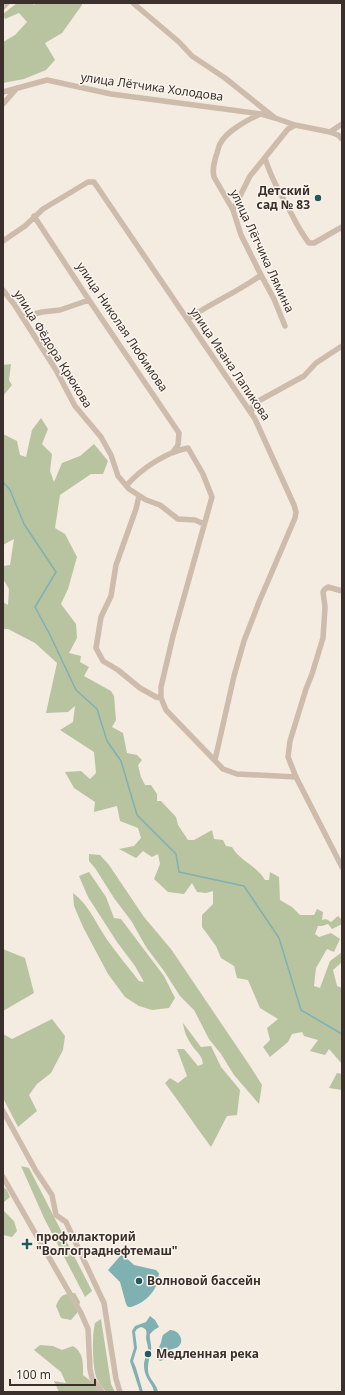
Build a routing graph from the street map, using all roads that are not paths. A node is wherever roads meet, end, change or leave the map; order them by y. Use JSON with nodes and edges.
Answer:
{"nodes":[{"id":1,"x":7,"y":3,"type":"edge"},
{"id":2,"x":133,"y":3,"type":"edge"},
{"id":3,"x":3,"y":7,"type":"edge"},
{"id":4,"x":18,"y":88,"type":"junction"},
{"id":5,"x":3,"y":92,"type":"edge"},
{"id":6,"x":3,"y":104,"type":"edge"},
{"id":7,"x":261,"y":114,"type":"junction"},
{"id":8,"x":275,"y":118,"type":"junction"},
{"id":9,"x":342,"y":124,"type":"edge"},
{"id":10,"x":295,"y":125,"type":"junction"},
{"id":11,"x":330,"y":132,"type":"junction"},
{"id":12,"x":342,"y":138,"type":"edge"},
{"id":13,"x":265,"y":158,"type":"junction"},
{"id":14,"x":234,"y":210,"type":"junction"},
{"id":15,"x":34,"y":216,"type":"junction"},
{"id":16,"x":342,"y":227,"type":"edge"},
{"id":17,"x":3,"y":241,"type":"edge"},
{"id":18,"x":261,"y":275,"type":"junction"},
{"id":19,"x":3,"y":290,"type":"edge"},
{"id":20,"x":89,"y":300,"type":"junction"},
{"id":21,"x":22,"y":316,"type":"junction"},
{"id":22,"x":188,"y":320,"type":"junction"},
{"id":23,"x":285,"y":326,"type":"dead end"},
{"id":24,"x":342,"y":346,"type":"edge"},
{"id":25,"x":241,"y":399,"type":"junction"},
{"id":26,"x":256,"y":401,"type":"junction"},
{"id":27,"x":251,"y":414,"type":"junction"},
{"id":28,"x":173,"y":452,"type":"junction"},
{"id":29,"x":127,"y":485,"type":"junction"},
{"id":30,"x":139,"y":496,"type":"junction"},
{"id":31,"x":204,"y":524,"type":"junction"},
{"id":32,"x":342,"y":591,"type":"edge"},
{"id":33,"x":161,"y":698,"type":"junction"},
{"id":34,"x":215,"y":760,"type":"junction"},
{"id":35,"x":296,"y":777,"type":"junction"},
{"id":36,"x":342,"y":867,"type":"edge"},
{"id":37,"x":3,"y":1111,"type":"edge"},
{"id":38,"x":3,"y":1177,"type":"edge"},
{"id":39,"x":102,"y":1392,"type":"edge"},
{"id":40,"x":120,"y":1392,"type":"edge"}],
"edges":[{"from":1,"to":3,"type":"street"},
{"from":2,"to":8,"type":"street"},
{"from":4,"to":5,"type":"street","name":"улица Лётчика Холодова"},
{"from":4,"to":6,"type":"street"},
{"from":4,"to":7,"type":"street","name":"улица Лётчика Холодова"},
{"from":7,"to":8,"type":"street","name":"улица Лётчика Холодова"},
{"from":7,"to":14,"type":"street","name":"улица Лётчика Лямина"},
{"from":8,"to":10,"type":"street","name":"улица Лётчика Холодова"},
{"from":9,"to":11,"type":"street"},
{"from":10,"to":11,"type":"street","name":"улица Лётчика Холодова"},
{"from":10,"to":13,"type":"street"},
{"from":11,"to":12,"type":"street","name":"улица Лётчика Холодова"},
{"from":13,"to":14,"type":"street"},
{"from":13,"to":16,"type":"street"},
{"from":14,"to":18,"type":"street","name":"улица Лётчика Лямина"},
{"from":15,"to":17,"type":"street"},
{"from":15,"to":20,"type":"street","name":"улица Николая Любимова"},
{"from":15,"to":22,"type":"street","name":"улица Ивана Лапикова"},
{"from":18,"to":22,"type":"street"},
{"from":18,"to":23,"type":"street","name":"улица Лётчика Лямина"},
{"from":19,"to":21,"type":"street","name":"улица Фёдора Крюкова"},
{"from":20,"to":21,"type":"street"},
{"from":20,"to":28,"type":"street","name":"улица Николая Любимова"},
{"from":21,"to":29,"type":"street","name":"улица Фёдора Крюкова"},
{"from":22,"to":25,"type":"street","name":"улица Ивана Лапикова"},
{"from":24,"to":26,"type":"street"},
{"from":25,"to":26,"type":"street"},
{"from":25,"to":27,"type":"street","name":"улица Ивана Лапикова"},
{"from":26,"to":27,"type":"street"},
{"from":27,"to":34,"type":"street","name":"улица Ивана Лапикова"},
{"from":28,"to":29,"type":"street"},
{"from":28,"to":31,"type":"street"},
{"from":29,"to":30,"type":"street","name":"улица Фёдора Крюкова"},
{"from":30,"to":31,"type":"street","name":"улица Фёдора Крюкова"},
{"from":30,"to":33,"type":"street"},
{"from":31,"to":33,"type":"street"},
{"from":32,"to":35,"type":"street"},
{"from":33,"to":34,"type":"street"},
{"from":34,"to":35,"type":"street"},
{"from":35,"to":36,"type":"street"},
{"from":37,"to":40,"type":"street"},
{"from":38,"to":39,"type":"street"}]}
